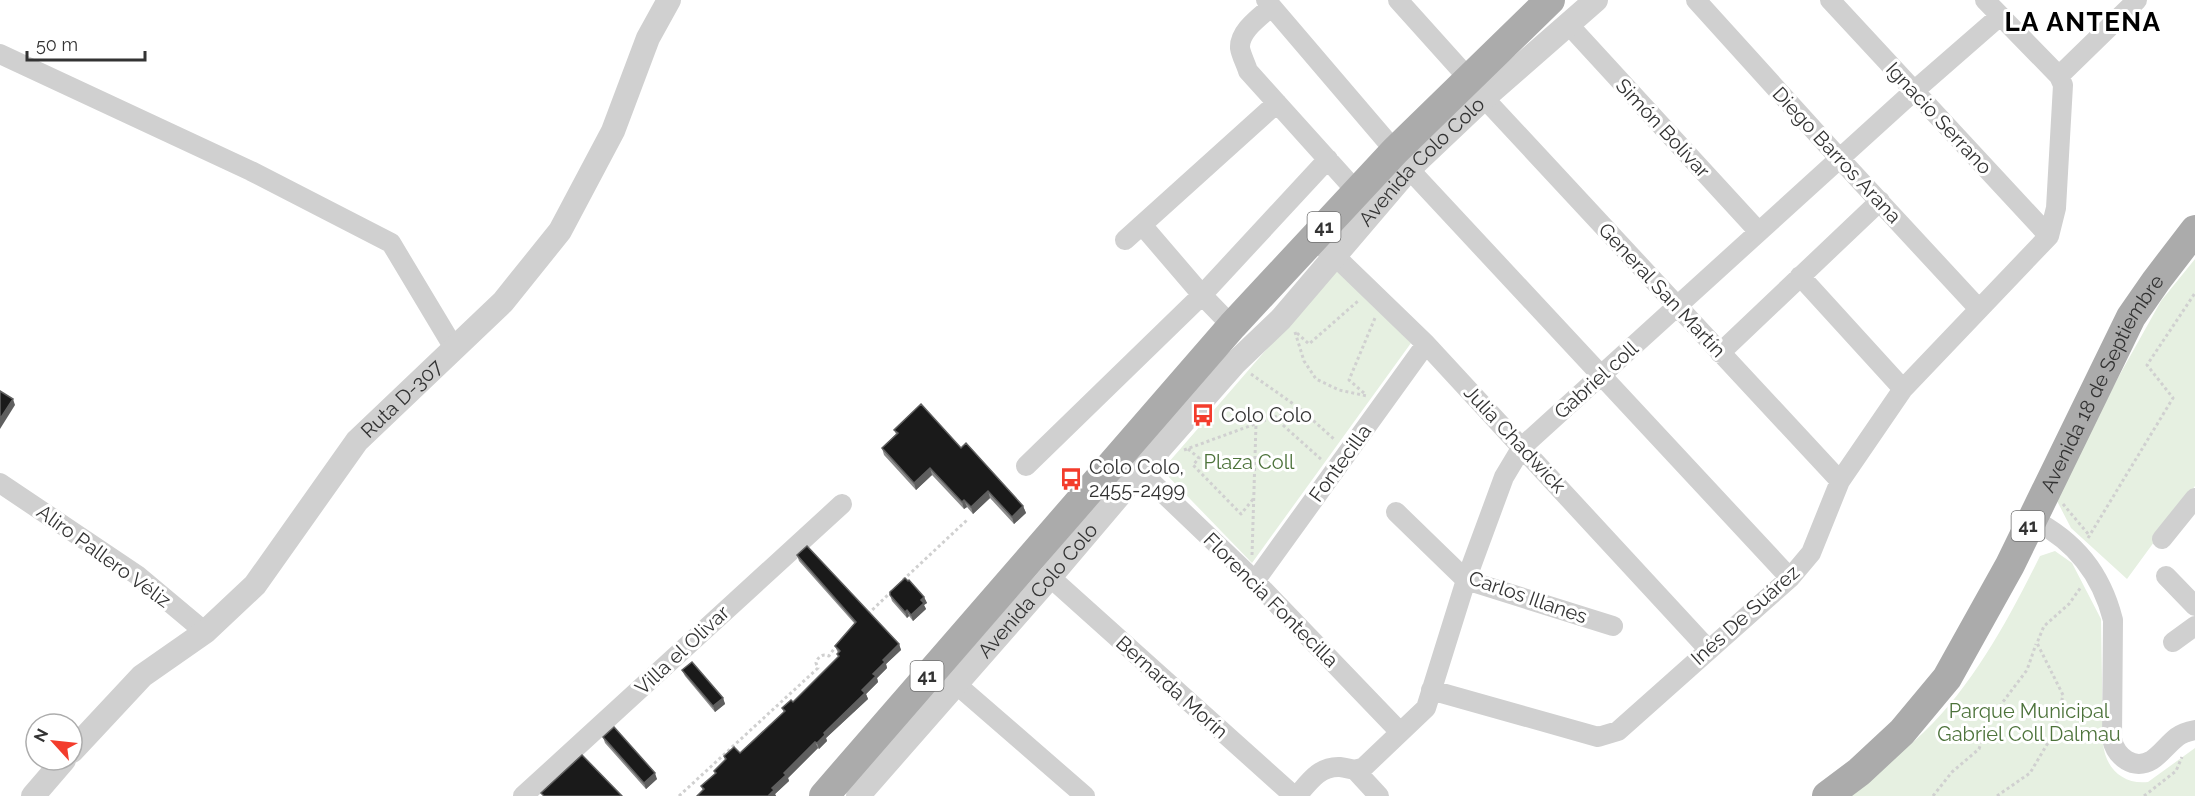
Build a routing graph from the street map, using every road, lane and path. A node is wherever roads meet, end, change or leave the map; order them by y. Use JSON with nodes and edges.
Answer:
{"nodes":[{"id":1,"x":669,"y":0,"type":"edge"},
{"id":2,"x":1398,"y":0,"type":"edge"},
{"id":3,"x":1596,"y":0,"type":"edge"},
{"id":4,"x":1696,"y":0,"type":"edge"},
{"id":5,"x":1830,"y":0,"type":"edge"},
{"id":6,"x":1985,"y":0,"type":"edge"},
{"id":7,"x":2138,"y":0,"type":"edge"},
{"id":8,"x":1545,"y":1,"type":"edge"},
{"id":9,"x":1269,"y":4,"type":"edge"},
{"id":10,"x":2000,"y":16,"type":"junction"},
{"id":11,"x":1568,"y":24,"type":"junction"},
{"id":12,"x":0,"y":54,"type":"edge"},
{"id":13,"x":2059,"y":76,"type":"junction"},
{"id":14,"x":1476,"y":88,"type":"junction"},
{"id":15,"x":1914,"y":91,"type":"junction"},
{"id":16,"x":1277,"y":103,"type":"junction"},
{"id":17,"x":1328,"y":159,"type":"junction"},
{"id":18,"x":1840,"y":159,"type":"junction"},
{"id":19,"x":1402,"y":160,"type":"junction"},
{"id":20,"x":1357,"y":192,"type":"junction"},
{"id":21,"x":1880,"y":201,"type":"junction"},
{"id":22,"x":1142,"y":225,"type":"junction"},
{"id":23,"x":2195,"y":230,"type":"edge"},
{"id":24,"x":1759,"y":232,"type":"junction"},
{"id":25,"x":2049,"y":236,"type":"junction"},
{"id":26,"x":1125,"y":240,"type":"dead end"},
{"id":27,"x":1324,"y":248,"type":"junction"},
{"id":28,"x":1800,"y":276,"type":"junction"},
{"id":29,"x":2195,"y":292,"type":"edge"},
{"id":30,"x":1202,"y":295,"type":"junction"},
{"id":31,"x":1376,"y":296,"type":"junction"},
{"id":32,"x":1676,"y":307,"type":"junction"},
{"id":33,"x":1979,"y":309,"type":"junction"},
{"id":34,"x":1232,"y":326,"type":"junction"},
{"id":35,"x":1289,"y":326,"type":"junction"},
{"id":36,"x":1426,"y":344,"type":"junction"},
{"id":37,"x":454,"y":348,"type":"junction"},
{"id":38,"x":1720,"y":352,"type":"junction"},
{"id":39,"x":1235,"y":363,"type":"junction"},
{"id":40,"x":1600,"y":375,"type":"junction"},
{"id":41,"x":1903,"y":389,"type":"junction"},
{"id":42,"x":1373,"y":401,"type":"junction"},
{"id":43,"x":1299,"y":408,"type":"junction"},
{"id":44,"x":1274,"y":417,"type":"junction"},
{"id":45,"x":1256,"y":424,"type":"junction"},
{"id":46,"x":1522,"y":447,"type":"junction"},
{"id":47,"x":1188,"y":449,"type":"junction"},
{"id":48,"x":1348,"y":452,"type":"junction"},
{"id":49,"x":1026,"y":466,"type":"dead end"},
{"id":50,"x":1111,"y":466,"type":"junction"},
{"id":51,"x":1145,"y":466,"type":"junction"},
{"id":52,"x":1334,"y":471,"type":"junction"},
{"id":53,"x":1840,"y":481,"type":"junction"},
{"id":54,"x":0,"y":483,"type":"edge"},
{"id":55,"x":1254,"y":498,"type":"junction"},
{"id":56,"x":2195,"y":498,"type":"edge"},
{"id":57,"x":842,"y":504,"type":"dead end"},
{"id":58,"x":1396,"y":512,"type":"dead end"},
{"id":59,"x":967,"y":519,"type":"dead end"},
{"id":60,"x":2032,"y":519,"type":"junction"},
{"id":61,"x":2162,"y":539,"type":"dead end"},
{"id":62,"x":2079,"y":553,"type":"junction"},
{"id":63,"x":2093,"y":570,"type":"junction"},
{"id":64,"x":2166,"y":576,"type":"dead end"},
{"id":65,"x":1050,"y":577,"type":"junction"},
{"id":66,"x":1790,"y":578,"type":"junction"},
{"id":67,"x":1253,"y":579,"type":"junction"},
{"id":68,"x":1467,"y":580,"type":"junction"},
{"id":69,"x":2195,"y":606,"type":"edge"},
{"id":70,"x":866,"y":616,"type":"edge"},
{"id":71,"x":1613,"y":626,"type":"dead end"},
{"id":72,"x":2195,"y":626,"type":"edge"},
{"id":73,"x":205,"y":632,"type":"junction"},
{"id":74,"x":841,"y":640,"type":"edge"},
{"id":75,"x":2173,"y":642,"type":"dead end"},
{"id":76,"x":2037,"y":643,"type":"junction"},
{"id":77,"x":1708,"y":649,"type":"junction"},
{"id":78,"x":818,"y":668,"type":"junction"},
{"id":79,"x":822,"y":671,"type":"edge"},
{"id":80,"x":956,"y":684,"type":"junction"},
{"id":81,"x":1431,"y":690,"type":"junction"},
{"id":82,"x":2195,"y":729,"type":"edge"},
{"id":83,"x":1400,"y":732,"type":"junction"},
{"id":84,"x":84,"y":738,"type":"edge"},
{"id":85,"x":1355,"y":771,"type":"junction"},
{"id":86,"x":54,"y":772,"type":"edge"},
{"id":87,"x":2007,"y":789,"type":"junction"},
{"id":88,"x":864,"y":794,"type":"edge"},
{"id":89,"x":33,"y":796,"type":"edge"},
{"id":90,"x":523,"y":796,"type":"edge"},
{"id":91,"x":680,"y":796,"type":"edge"},
{"id":92,"x":824,"y":796,"type":"edge"},
{"id":93,"x":1084,"y":796,"type":"edge"},
{"id":94,"x":1295,"y":796,"type":"edge"},
{"id":95,"x":1379,"y":796,"type":"edge"},
{"id":96,"x":1827,"y":796,"type":"edge"},
{"id":97,"x":1933,"y":796,"type":"edge"},
{"id":98,"x":1992,"y":796,"type":"edge"},
{"id":99,"x":1997,"y":796,"type":"edge"}],
"edges":[{"from":1,"to":37,"type":"street","name":"Ruta D-307"},
{"from":2,"to":14,"type":"street","name":"General San Martín"},
{"from":3,"to":11,"type":"street","name":"Avenida Colo Colo"},
{"from":4,"to":18,"type":"street","name":"Diego Barros Arana"},
{"from":5,"to":15,"type":"street","name":"Ignacio Serrano"},
{"from":6,"to":10,"type":"street"},
{"from":7,"to":13,"type":"street"},
{"from":8,"to":14,"type":"main road","name":"Avenida Colo Colo","number":"41"},
{"from":9,"to":16,"type":"street"},
{"from":9,"to":19,"type":"street"},
{"from":10,"to":13,"type":"street"},
{"from":10,"to":15,"type":"street","name":"Gabriel coll"},
{"from":11,"to":14,"type":"street","name":"Avenida Colo Colo"},
{"from":11,"to":24,"type":"street","name":"Simón Bolívar"},
{"from":12,"to":37,"type":"street"},
{"from":13,"to":25,"type":"street"},
{"from":14,"to":19,"type":"main road","name":"Avenida Colo Colo","number":"41"},
{"from":14,"to":32,"type":"street","name":"General San Martín"},
{"from":15,"to":18,"type":"street","name":"Gabriel coll"},
{"from":15,"to":25,"type":"street","name":"Ignacio Serrano"},
{"from":16,"to":17,"type":"street"},
{"from":16,"to":22,"type":"street"},
{"from":17,"to":20,"type":"street"},
{"from":17,"to":30,"type":"street"},
{"from":18,"to":21,"type":"street","name":"Diego Barros Arana"},
{"from":18,"to":24,"type":"street","name":"Gabriel coll"},
{"from":19,"to":20,"type":"main road","name":"Avenida Colo Colo","number":"41"},
{"from":19,"to":27,"type":"street","name":"Avenida Colo Colo"},
{"from":19,"to":40,"type":"street"},
{"from":20,"to":27,"type":"main road","name":"Avenida Colo Colo","number":"41"},
{"from":21,"to":28,"type":"street"},
{"from":21,"to":33,"type":"street","name":"Diego Barros Arana"},
{"from":22,"to":26,"type":"street"},
{"from":22,"to":30,"type":"street"},
{"from":23,"to":60,"type":"main road","name":"Avenida 18 de Septiembre","number":"41"},
{"from":24,"to":32,"type":"street","name":"Gabriel coll"},
{"from":25,"to":33,"type":"street","name":"Inés De Suárez"},
{"from":27,"to":31,"type":"street","name":"Julia Chadwick"},
{"from":27,"to":34,"type":"main road","name":"Avenida Colo Colo","number":"41"},
{"from":27,"to":35,"type":"street","name":"Avenida Colo Colo"},
{"from":28,"to":38,"type":"street"},
{"from":28,"to":41,"type":"street"},
{"from":29,"to":62,"type":"path"},
{"from":30,"to":34,"type":"street"},
{"from":30,"to":49,"type":"street"},
{"from":31,"to":35,"type":"path"},
{"from":31,"to":36,"type":"street","name":"Julia Chadwick"},
{"from":31,"to":42,"type":"path"},
{"from":32,"to":38,"type":"street","name":"General San Martín"},
{"from":32,"to":40,"type":"street","name":"Gabriel coll"},
{"from":33,"to":41,"type":"street","name":"Inés De Suárez"},
{"from":34,"to":50,"type":"main road","name":"Avenida Colo Colo","number":"41"},
{"from":35,"to":39,"type":"street","name":"Avenida Colo Colo"},
{"from":35,"to":42,"type":"path"},
{"from":36,"to":42,"type":"street","name":"Fontecilla"},
{"from":36,"to":46,"type":"street","name":"Julia Chadwick"},
{"from":37,"to":73,"type":"street","name":"Ruta D-307"},
{"from":38,"to":53,"type":"street","name":"General San Martín"},
{"from":39,"to":43,"type":"path"},
{"from":39,"to":51,"type":"street","name":"Avenida Colo Colo"},
{"from":40,"to":46,"type":"street","name":"Gabriel coll"},
{"from":40,"to":66,"type":"street"},
{"from":41,"to":53,"type":"street","name":"Inés De Suárez"},
{"from":42,"to":48,"type":"street","name":"Fontecilla"},
{"from":43,"to":44,"type":"path"},
{"from":43,"to":48,"type":"path"},
{"from":44,"to":45,"type":"path"},
{"from":44,"to":52,"type":"path"},
{"from":45,"to":47,"type":"path"},
{"from":45,"to":55,"type":"path"},
{"from":46,"to":68,"type":"street","name":"Gabriel coll"},
{"from":46,"to":77,"type":"street","name":"Julia Chadwick"},
{"from":47,"to":51,"type":"path"},
{"from":47,"to":55,"type":"path"},
{"from":48,"to":52,"type":"street","name":"Fontecilla"},
{"from":50,"to":51,"type":"street"},
{"from":50,"to":92,"type":"main road","name":"Avenida Colo Colo","number":"41"},
{"from":51,"to":65,"type":"street","name":"Avenida Colo Colo"},
{"from":51,"to":67,"type":"street","name":"Florencia Fontecilla"},
{"from":52,"to":67,"type":"street","name":"Fontecilla"},
{"from":53,"to":66,"type":"street","name":"Inés De Suárez"},
{"from":54,"to":73,"type":"street","name":"Aliro Pallero Véliz"},
{"from":55,"to":67,"type":"path"},
{"from":56,"to":61,"type":"street"},
{"from":57,"to":90,"type":"street","name":"Villa el Olivar"},
{"from":58,"to":68,"type":"street","name":"Carlos Illanes"},
{"from":59,"to":70,"type":"path"},
{"from":60,"to":62,"type":"street"},
{"from":60,"to":96,"type":"main road","name":"Avenida 18 de Septiembre","number":"41"},
{"from":62,"to":63,"type":"street"},
{"from":63,"to":76,"type":"path"},
{"from":63,"to":82,"type":"street"},
{"from":64,"to":69,"type":"street"},
{"from":65,"to":80,"type":"street","name":"Avenida Colo Colo"},
{"from":65,"to":94,"type":"street","name":"Bernarda Morín"},
{"from":66,"to":77,"type":"street","name":"Inés De Suárez"},
{"from":67,"to":83,"type":"street","name":"Florencia Fontecilla"},
{"from":68,"to":71,"type":"street","name":"Carlos Illanes"},
{"from":68,"to":81,"type":"street","name":"Gabriel coll"},
{"from":72,"to":75,"type":"street"},
{"from":73,"to":84,"type":"street","name":"Ruta D-307"},
{"from":74,"to":78,"type":"path"},
{"from":76,"to":87,"type":"path"},
{"from":76,"to":97,"type":"path"},
{"from":77,"to":81,"type":"street","name":"Inés De Suárez"},
{"from":78,"to":79,"type":"path"},
{"from":78,"to":91,"type":"path"},
{"from":80,"to":88,"type":"street","name":"Avenida Colo Colo"},
{"from":80,"to":93,"type":"street"},
{"from":81,"to":83,"type":"street","name":"Gabriel coll"},
{"from":83,"to":85,"type":"street","name":"Gabriel coll"},
{"from":85,"to":94,"type":"street"},
{"from":85,"to":95,"type":"street"},
{"from":86,"to":89,"type":"street"},
{"from":87,"to":98,"type":"path"},
{"from":87,"to":99,"type":"path"}]}
